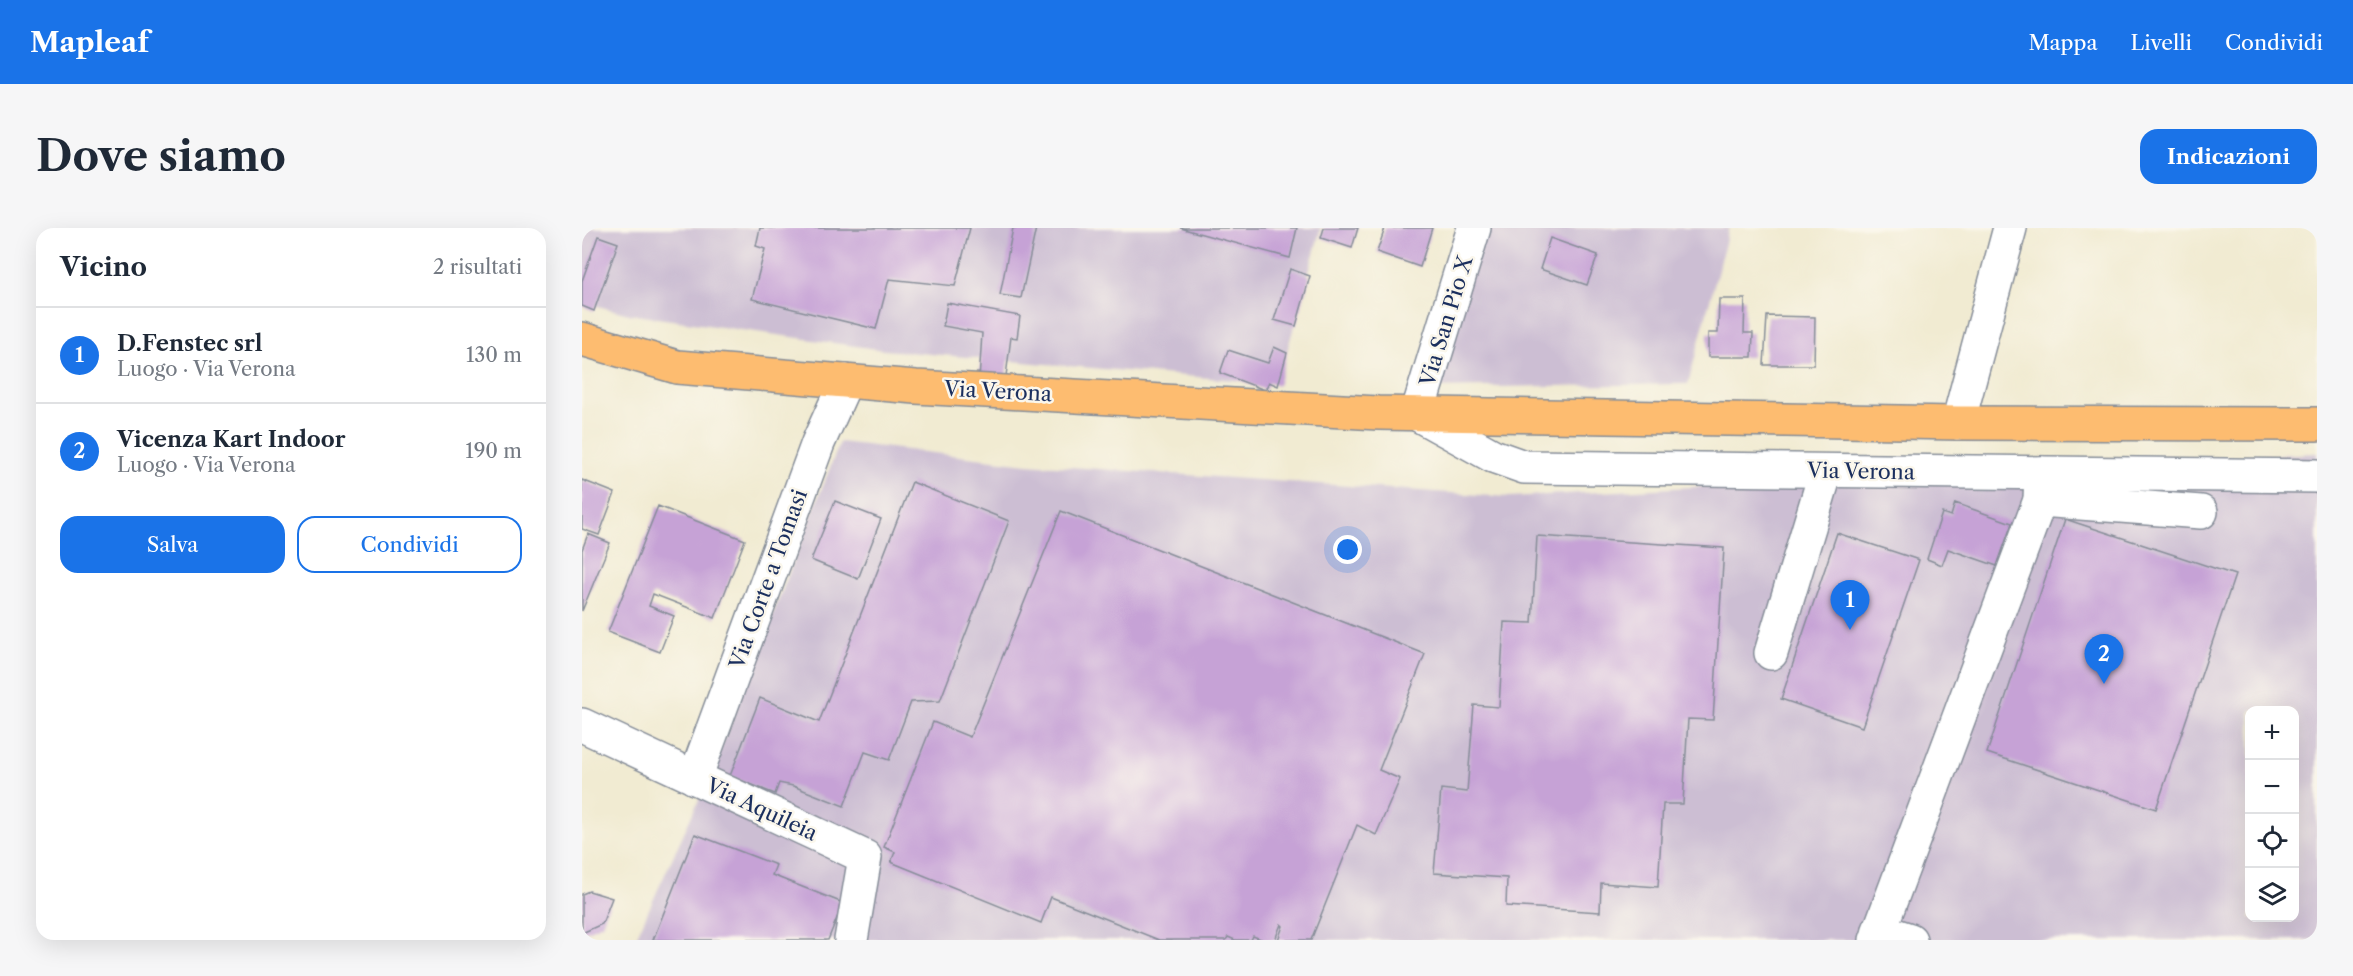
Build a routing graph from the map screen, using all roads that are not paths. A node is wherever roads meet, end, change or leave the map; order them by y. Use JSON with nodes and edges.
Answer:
{"nodes":[{"id":1,"x":1474,"y":228,"type":"edge"},
{"id":2,"x":2010,"y":228,"type":"edge"},
{"id":3,"x":582,"y":339,"type":"edge"},
{"id":4,"x":846,"y":381,"type":"junction"},
{"id":5,"x":1417,"y":414,"type":"junction"},
{"id":6,"x":1958,"y":423,"type":"junction"},
{"id":7,"x":2317,"y":424,"type":"edge"},
{"id":8,"x":1826,"y":471,"type":"junction"},
{"id":9,"x":2317,"y":476,"type":"edge"},
{"id":10,"x":2041,"y":486,"type":"junction"},
{"id":11,"x":2201,"y":512,"type":"dead end"},
{"id":12,"x":1771,"y":652,"type":"dead end"},
{"id":13,"x":582,"y":725,"type":"edge"},
{"id":14,"x":695,"y":778,"type":"junction"},
{"id":15,"x":1878,"y":935,"type":"edge"},
{"id":16,"x":851,"y":940,"type":"edge"},
{"id":17,"x":1911,"y":940,"type":"edge"}],
"edges":[{"from":1,"to":5,"type":"street","name":"Via San Pio X"},
{"from":2,"to":6,"type":"street"},
{"from":3,"to":4,"type":"main road","name":"Via Verona"},
{"from":4,"to":5,"type":"main road","name":"Via Verona"},
{"from":4,"to":14,"type":"street","name":"Via Corte a Tomasi"},
{"from":5,"to":6,"type":"main road","name":"Via Verona"},
{"from":5,"to":8,"type":"street","name":"Via Verona"},
{"from":6,"to":7,"type":"main road","name":"Via Verona"},
{"from":8,"to":10,"type":"street","name":"Via Verona"},
{"from":8,"to":12,"type":"street"},
{"from":9,"to":10,"type":"street","name":"Via Verona"},
{"from":10,"to":11,"type":"street"},
{"from":10,"to":15,"type":"street"},
{"from":13,"to":14,"type":"street","name":"Via Aquileia"},
{"from":14,"to":16,"type":"street","name":"Via Aquileia"},
{"from":15,"to":17,"type":"street"}]}
